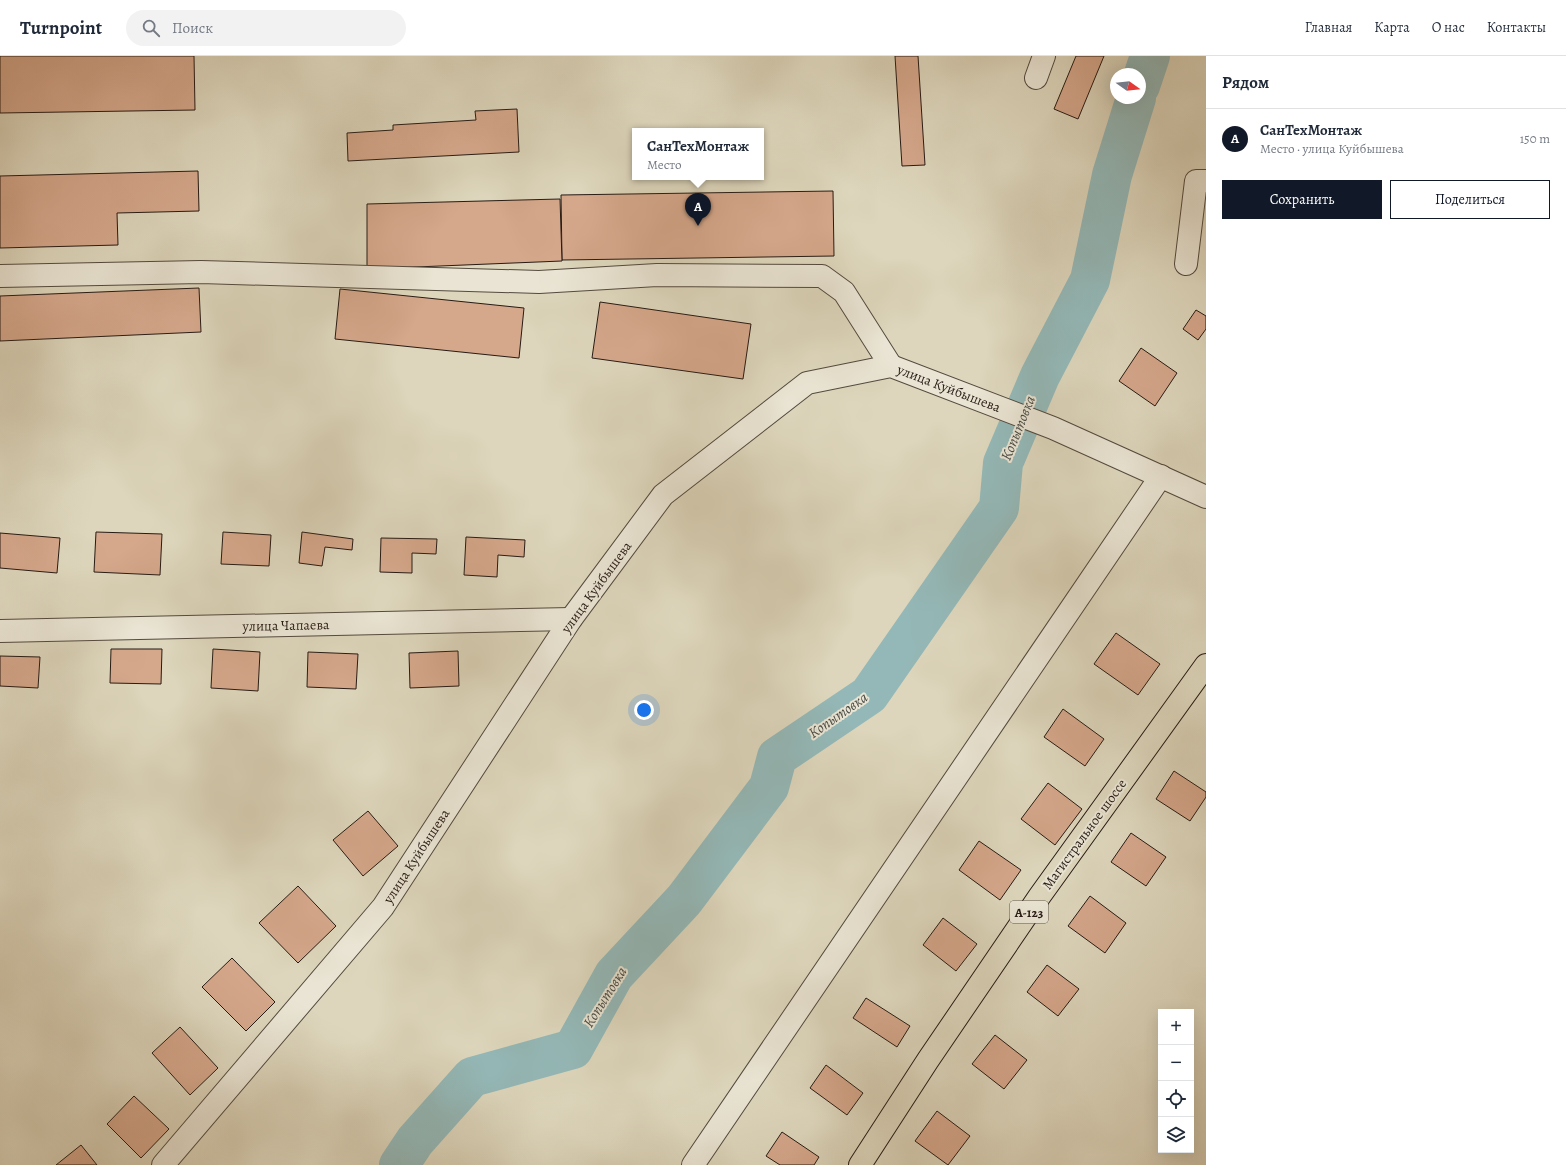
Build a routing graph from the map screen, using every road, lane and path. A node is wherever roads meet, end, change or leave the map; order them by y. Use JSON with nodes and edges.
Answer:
{"nodes":[{"id":1,"x":1044,"y":56,"type":"edge"},
{"id":2,"x":1036,"y":78,"type":"dead end"},
{"id":3,"x":1206,"y":181,"type":"edge"},
{"id":4,"x":1186,"y":264,"type":"dead end"},
{"id":5,"x":0,"y":276,"type":"edge"},
{"id":6,"x":891,"y":366,"type":"junction"},
{"id":7,"x":1160,"y":476,"type":"junction"},
{"id":8,"x":1206,"y":497,"type":"edge"},
{"id":9,"x":571,"y":620,"type":"junction"},
{"id":10,"x":0,"y":630,"type":"edge"},
{"id":11,"x":1206,"y":665,"type":"edge"},
{"id":12,"x":700,"y":1162,"type":"edge"},
{"id":13,"x":164,"y":1165,"type":"edge"},
{"id":14,"x":860,"y":1165,"type":"edge"}],
"edges":[{"from":1,"to":2,"type":"street"},
{"from":3,"to":4,"type":"street"},
{"from":5,"to":6,"type":"street"},
{"from":6,"to":7,"type":"street","name":"улица Куйбышева"},
{"from":6,"to":9,"type":"street","name":"улица Куйбышева"},
{"from":7,"to":8,"type":"street","name":"улица Куйбышева"},
{"from":7,"to":12,"type":"street"},
{"from":9,"to":10,"type":"street","name":"улица Чапаева"},
{"from":9,"to":13,"type":"street","name":"улица Куйбышева"},
{"from":11,"to":14,"type":"main road","name":"Магистральное шоссе","number":"А-123"}]}
